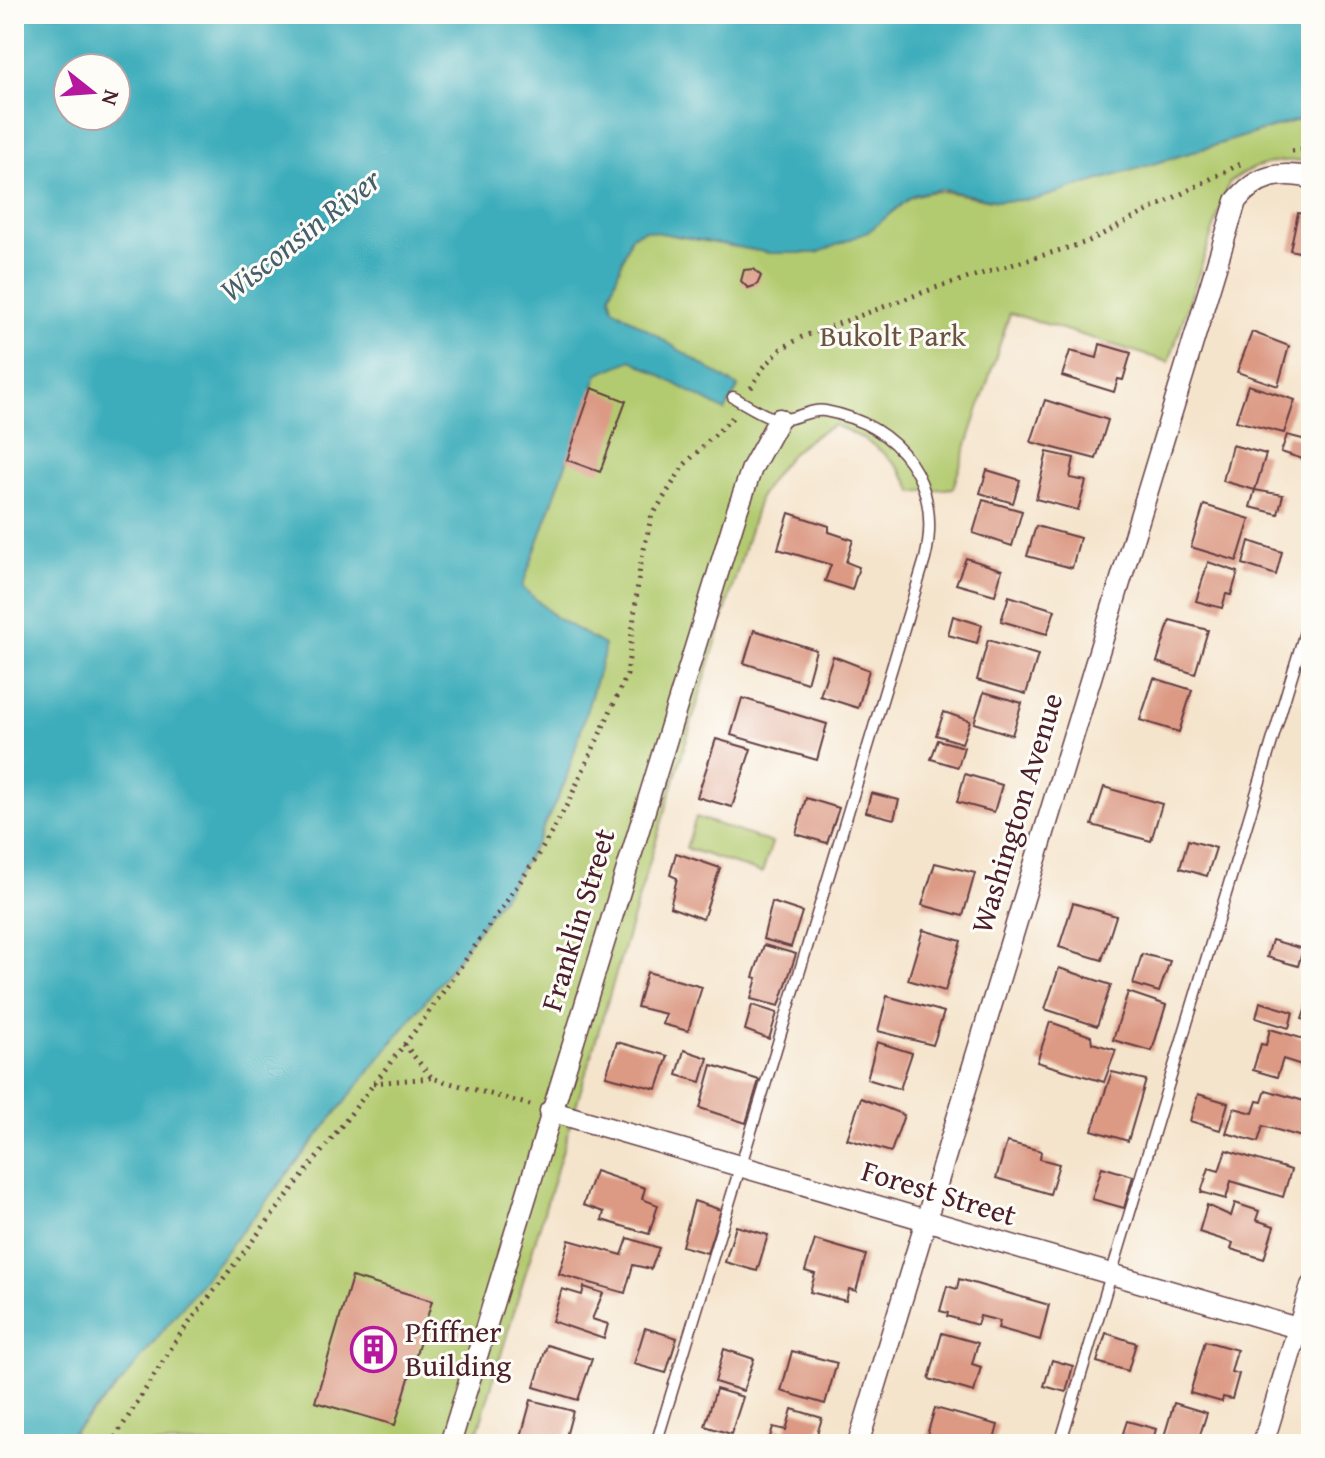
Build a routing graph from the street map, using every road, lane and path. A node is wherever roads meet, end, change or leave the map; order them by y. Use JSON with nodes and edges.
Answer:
{"nodes":[{"id":1,"x":1311,"y":149,"type":"edge"},
{"id":2,"x":1283,"y":152,"type":"dead end"},
{"id":3,"x":1248,"y":161,"type":"dead end"},
{"id":4,"x":1311,"y":178,"type":"edge"},
{"id":5,"x":738,"y":399,"type":"junction"},
{"id":6,"x":779,"y":419,"type":"junction"},
{"id":7,"x":1311,"y":612,"type":"edge"},
{"id":8,"x":404,"y":1044,"type":"junction"},
{"id":9,"x":432,"y":1078,"type":"junction"},
{"id":10,"x":373,"y":1083,"type":"junction"},
{"id":11,"x":550,"y":1111,"type":"junction"},
{"id":12,"x":742,"y":1165,"type":"junction"},
{"id":13,"x":924,"y":1220,"type":"junction"},
{"id":14,"x":1110,"y":1275,"type":"junction"},
{"id":15,"x":1311,"y":1286,"type":"edge"},
{"id":16,"x":1305,"y":1330,"type":"edge"},
{"id":17,"x":111,"y":1444,"type":"edge"},
{"id":18,"x":450,"y":1444,"type":"edge"},
{"id":19,"x":656,"y":1444,"type":"edge"},
{"id":20,"x":858,"y":1444,"type":"edge"},
{"id":21,"x":1060,"y":1444,"type":"edge"},
{"id":22,"x":1263,"y":1444,"type":"edge"}],
"edges":[{"from":1,"to":2,"type":"path"},
{"from":3,"to":5,"type":"path"},
{"from":4,"to":13,"type":"street","name":"Washington Avenue"},
{"from":5,"to":6,"type":"lane"},
{"from":5,"to":8,"type":"path"},
{"from":6,"to":11,"type":"street","name":"Franklin Street"},
{"from":6,"to":12,"type":"lane"},
{"from":7,"to":14,"type":"lane"},
{"from":8,"to":9,"type":"path"},
{"from":8,"to":10,"type":"path"},
{"from":9,"to":10,"type":"path"},
{"from":9,"to":11,"type":"path"},
{"from":10,"to":17,"type":"path"},
{"from":11,"to":12,"type":"street","name":"Forest Street"},
{"from":11,"to":18,"type":"street","name":"Franklin Street"},
{"from":12,"to":13,"type":"street","name":"Forest Street"},
{"from":12,"to":19,"type":"lane"},
{"from":13,"to":14,"type":"street","name":"Forest Street"},
{"from":13,"to":20,"type":"street","name":"Washington Avenue"},
{"from":14,"to":16,"type":"street","name":"Forest Street"},
{"from":14,"to":21,"type":"lane"},
{"from":15,"to":16,"type":"street"},
{"from":16,"to":22,"type":"street"}]}
